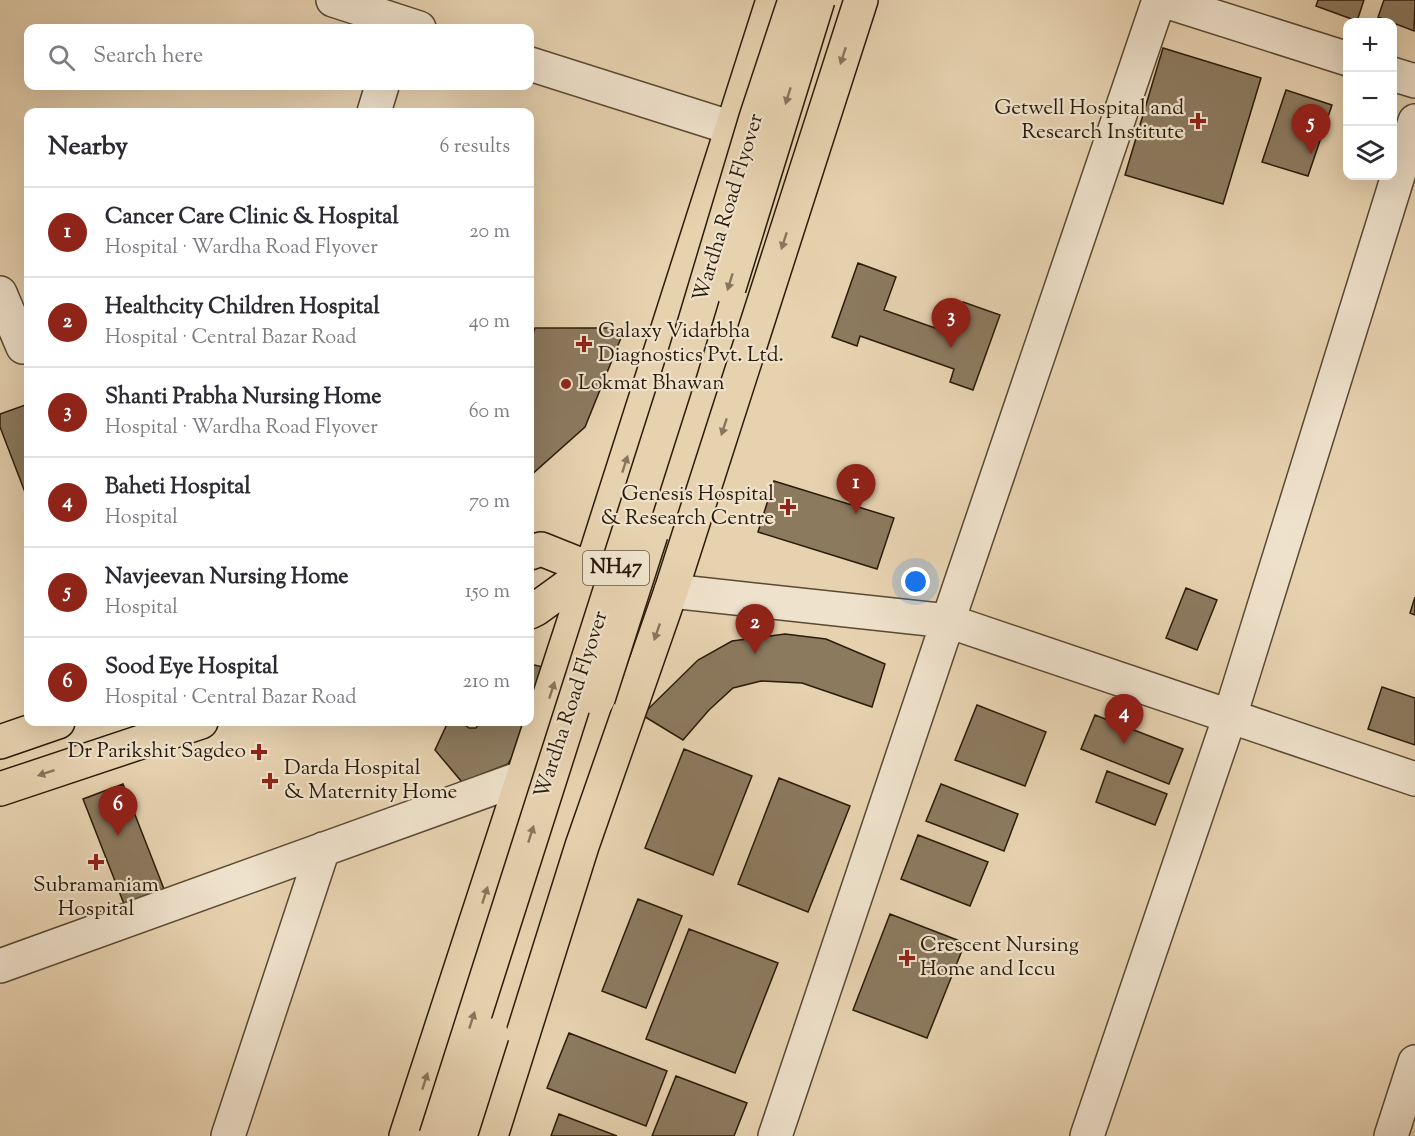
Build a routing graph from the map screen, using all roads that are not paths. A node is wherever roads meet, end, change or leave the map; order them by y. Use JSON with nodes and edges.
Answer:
{"nodes":[{"id":1,"x":333,"y":0,"type":"edge"},
{"id":2,"x":773,"y":0,"type":"edge"},
{"id":3,"x":795,"y":0,"type":"edge"},
{"id":4,"x":818,"y":0,"type":"edge"},
{"id":5,"x":861,"y":0,"type":"edge"},
{"id":6,"x":1161,"y":0,"type":"edge"},
{"id":7,"x":407,"y":20,"type":"edge"},
{"id":8,"x":1343,"y":58,"type":"edge"},
{"id":9,"x":534,"y":65,"type":"edge"},
{"id":10,"x":1397,"y":76,"type":"edge"},
{"id":11,"x":1415,"y":81,"type":"edge"},
{"id":12,"x":381,"y":90,"type":"edge"},
{"id":13,"x":375,"y":108,"type":"edge"},
{"id":14,"x":1415,"y":121,"type":"edge"},
{"id":15,"x":732,"y":129,"type":"junction"},
{"id":16,"x":0,"y":293,"type":"edge"},
{"id":17,"x":17,"y":349,"type":"edge"},
{"id":18,"x":534,"y":552,"type":"edge"},
{"id":19,"x":591,"y":569,"type":"junction"},
{"id":20,"x":672,"y":591,"type":"junction"},
{"id":21,"x":534,"y":610,"type":"edge"},
{"id":22,"x":948,"y":621,"type":"junction"},
{"id":23,"x":1230,"y":716,"type":"junction"},
{"id":24,"x":46,"y":726,"type":"edge"},
{"id":25,"x":189,"y":726,"type":"edge"},
{"id":26,"x":0,"y":742,"type":"edge"},
{"id":27,"x":524,"y":777,"type":"junction"},
{"id":28,"x":1415,"y":779,"type":"edge"},
{"id":29,"x":0,"y":789,"type":"edge"},
{"id":30,"x":323,"y":849,"type":"junction"},
{"id":31,"x":0,"y":966,"type":"edge"},
{"id":32,"x":1415,"y":1062,"type":"edge"},
{"id":33,"x":228,"y":1136,"type":"edge"},
{"id":34,"x":406,"y":1136,"type":"edge"},
{"id":35,"x":436,"y":1136,"type":"edge"},
{"id":36,"x":460,"y":1136,"type":"edge"},
{"id":37,"x":491,"y":1136,"type":"edge"},
{"id":38,"x":775,"y":1136,"type":"edge"},
{"id":39,"x":1087,"y":1136,"type":"edge"},
{"id":40,"x":1391,"y":1136,"type":"edge"}],
"edges":[{"from":1,"to":7,"type":"street"},
{"from":2,"to":15,"type":"main road"},
{"from":35,"to":3,"type":"main road","name":"Wardha Road Flyover","number":"NH47","one_way":true,"bridge":true},
{"from":4,"to":36,"type":"main road","name":"Wardha Road Flyover","number":"NH47","one_way":true,"bridge":true},
{"from":5,"to":20,"type":"main road","one_way":true},
{"from":6,"to":8,"type":"street"},
{"from":6,"to":22,"type":"street"},
{"from":9,"to":15,"type":"street"},
{"from":10,"to":11,"type":"street"},
{"from":12,"to":13,"type":"street"},
{"from":14,"to":23,"type":"street"},
{"from":19,"to":15,"type":"main road","one_way":true},
{"from":16,"to":17,"type":"street"},
{"from":18,"to":19,"type":"main road"},
{"from":19,"to":20,"type":"main road"},
{"from":19,"to":21,"type":"main road"},
{"from":27,"to":19,"type":"main road","one_way":true},
{"from":20,"to":22,"type":"street"},
{"from":20,"to":37,"type":"main road","one_way":true},
{"from":22,"to":23,"type":"street"},
{"from":22,"to":38,"type":"street"},
{"from":23,"to":28,"type":"street"},
{"from":23,"to":39,"type":"street"},
{"from":24,"to":26,"type":"main road"},
{"from":25,"to":29,"type":"main road","one_way":true},
{"from":27,"to":30,"type":"street"},
{"from":34,"to":27,"type":"main road","one_way":true},
{"from":30,"to":31,"type":"street"},
{"from":30,"to":33,"type":"street"},
{"from":32,"to":40,"type":"street"}]}
